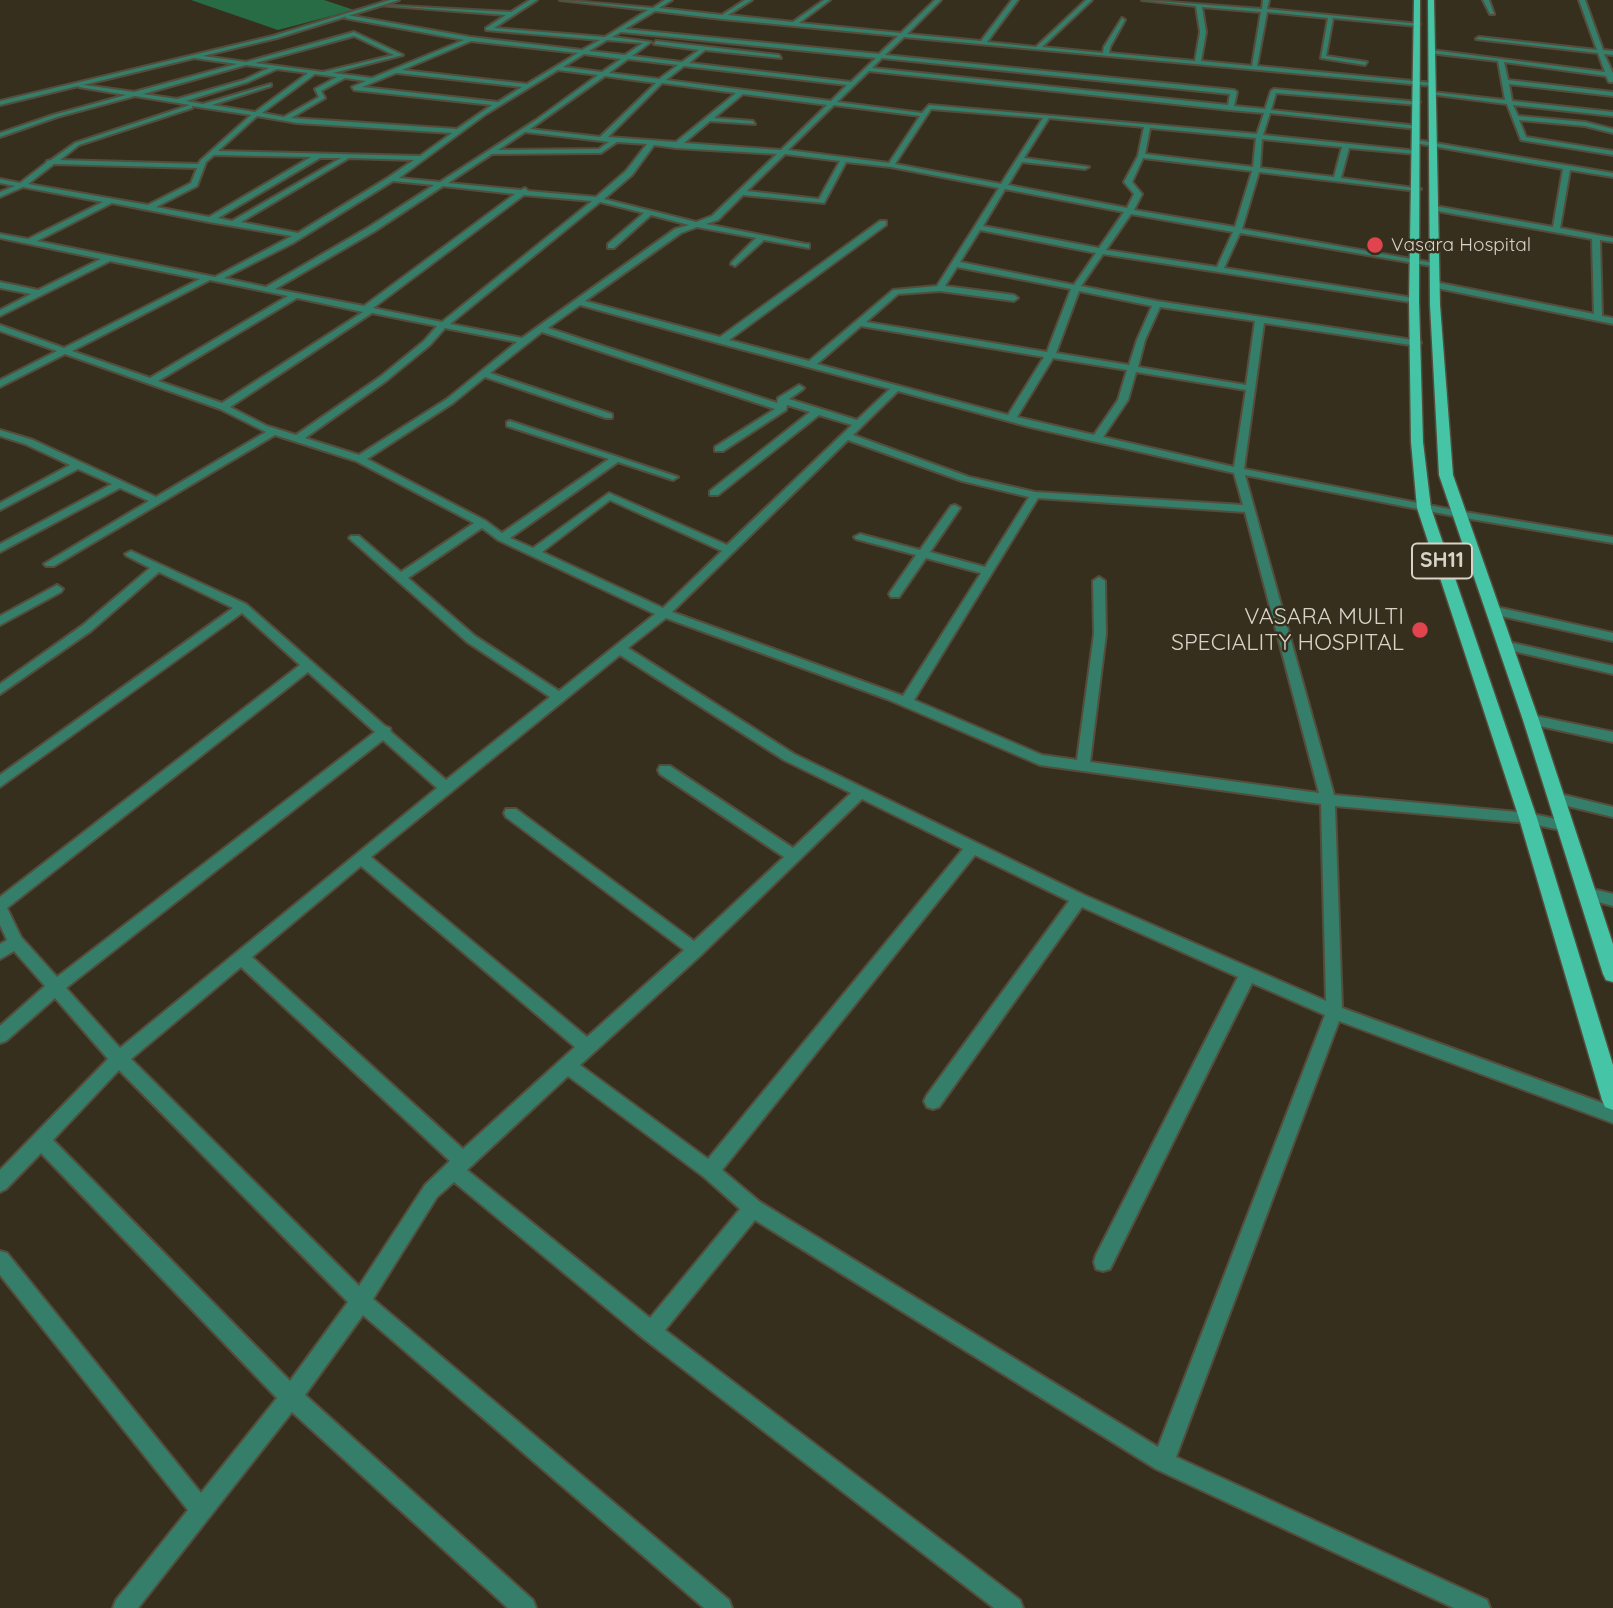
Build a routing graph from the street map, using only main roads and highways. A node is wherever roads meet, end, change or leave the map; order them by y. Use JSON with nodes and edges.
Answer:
{"nodes":[{"id":1,"x":1417,"y":0,"type":"edge"},
{"id":2,"x":1431,"y":0,"type":"edge"},
{"id":3,"x":1428,"y":87,"type":"junction"},
{"id":4,"x":1420,"y":142,"type":"junction"},
{"id":5,"x":1613,"y":974,"type":"edge"},
{"id":6,"x":1613,"y":1100,"type":"edge"}],
"edges":[{"from":1,"to":3,"type":"main road","number":"SH11"},
{"from":2,"to":3,"type":"main road","number":"SH11"},
{"from":3,"to":4,"type":"main road","number":"SH11"},
{"from":3,"to":4,"type":"main road","number":"SH11"},
{"from":4,"to":5,"type":"main road","number":"SH11"},
{"from":4,"to":6,"type":"main road","number":"SH11"}]}
